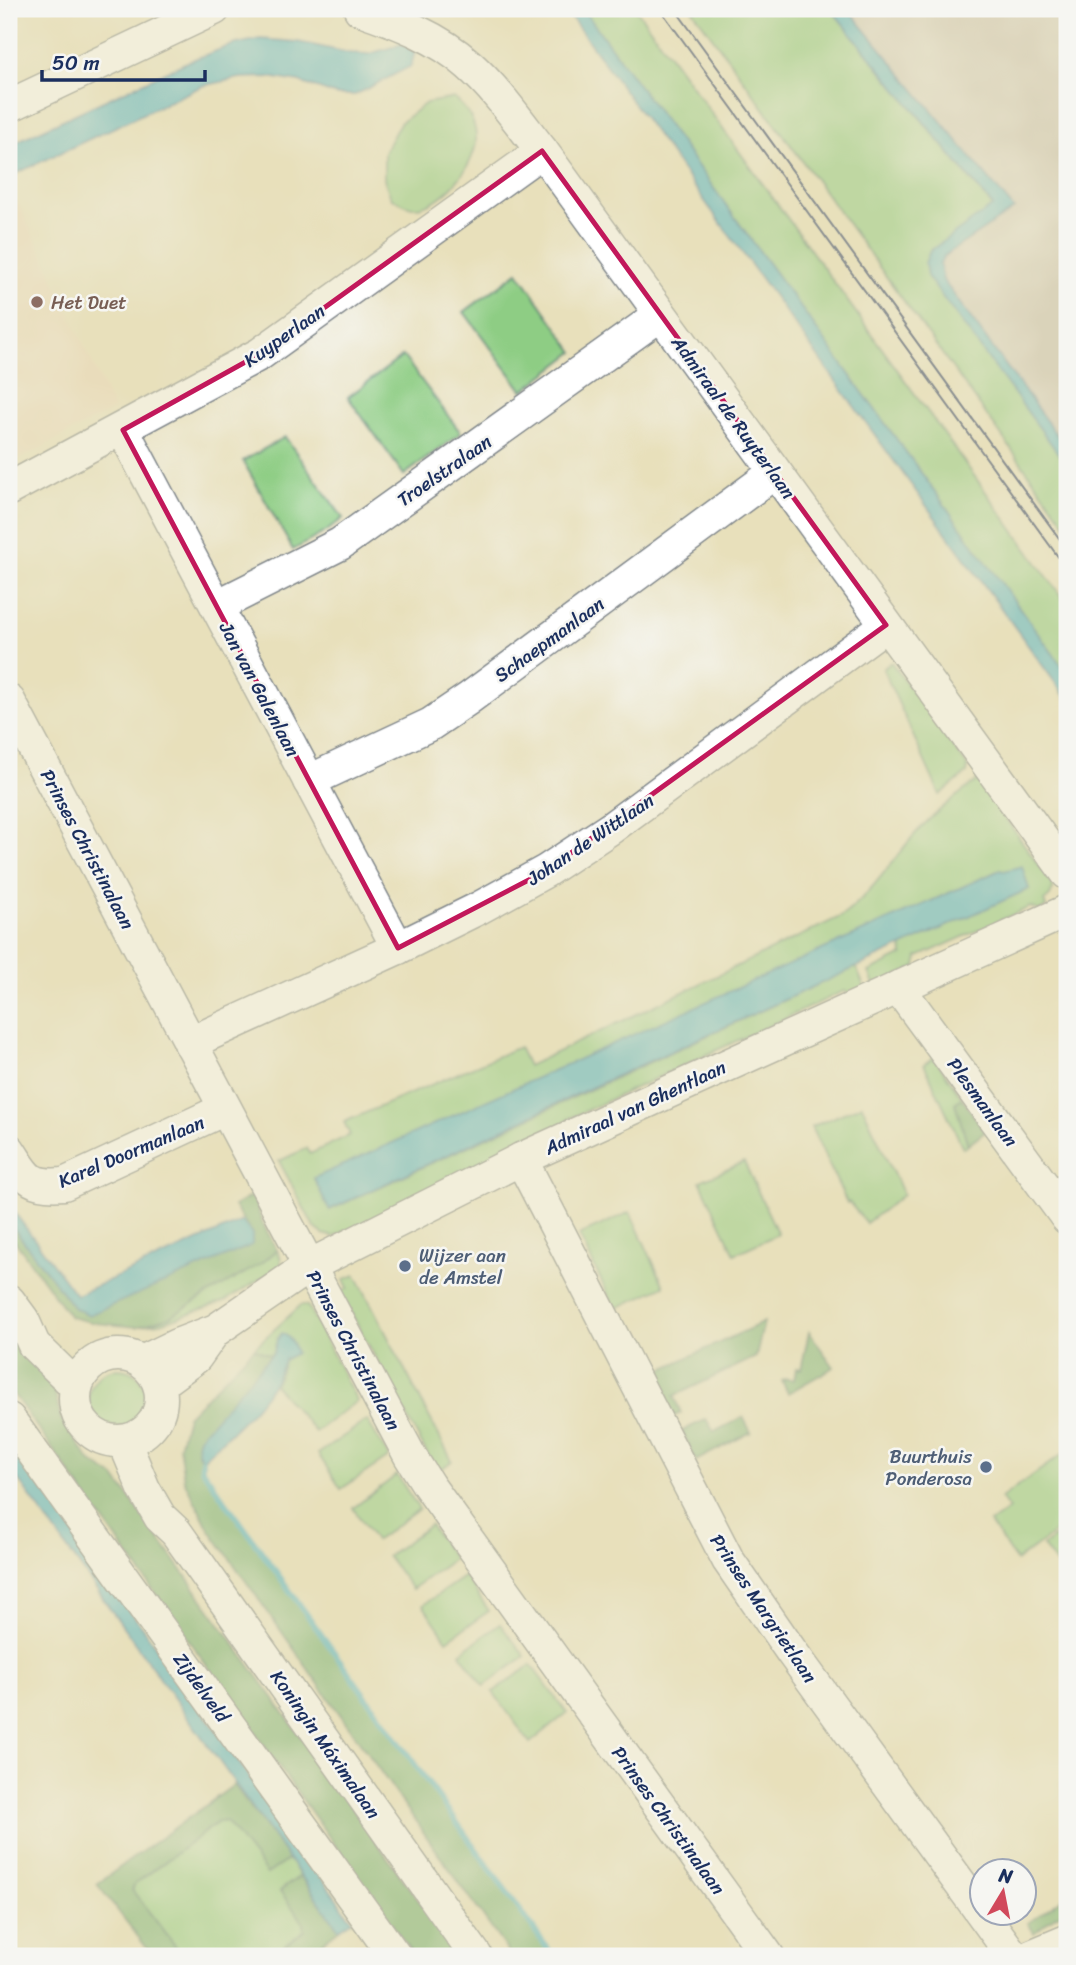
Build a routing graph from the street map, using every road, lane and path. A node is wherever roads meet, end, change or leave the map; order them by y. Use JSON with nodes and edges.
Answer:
{"nodes":[{"id":1,"x":214,"y":9,"type":"edge"},
{"id":2,"x":360,"y":9,"type":"edge"},
{"id":3,"x":9,"y":106,"type":"edge"},
{"id":4,"x":542,"y":151,"type":"junction"},
{"id":5,"x":660,"y":315,"type":"junction"},
{"id":6,"x":123,"y":430,"type":"junction"},
{"id":7,"x":774,"y":473,"type":"junction"},
{"id":8,"x":9,"y":489,"type":"edge"},
{"id":9,"x":217,"y":606,"type":"junction"},
{"id":10,"x":886,"y":625,"type":"junction"},
{"id":11,"x":9,"y":701,"type":"edge"},
{"id":12,"x":309,"y":781,"type":"junction"},
{"id":13,"x":1067,"y":873,"type":"edge"},
{"id":14,"x":1067,"y":911,"type":"edge"},
{"id":15,"x":398,"y":948,"type":"junction"},
{"id":16,"x":898,"y":986,"type":"junction"},
{"id":17,"x":190,"y":1042,"type":"junction"},
{"id":18,"x":225,"y":1110,"type":"junction"},
{"id":19,"x":9,"y":1150,"type":"edge"},
{"id":20,"x":521,"y":1159,"type":"junction"},
{"id":21,"x":1067,"y":1218,"type":"edge"},
{"id":22,"x":309,"y":1266,"type":"junction"},
{"id":23,"x":16,"y":1310,"type":"edge"},
{"id":24,"x":150,"y":1373,"type":"junction"},
{"id":25,"x":82,"y":1376,"type":"junction"},
{"id":26,"x":9,"y":1419,"type":"edge"},
{"id":27,"x":134,"y":1437,"type":"junction"},
{"id":28,"x":1067,"y":1941,"type":"edge"},
{"id":29,"x":395,"y":1956,"type":"edge"},
{"id":30,"x":476,"y":1956,"type":"edge"},
{"id":31,"x":768,"y":1956,"type":"edge"},
{"id":32,"x":1013,"y":1956,"type":"edge"},
{"id":33,"x":1031,"y":1956,"type":"edge"}],
"edges":[{"from":1,"to":3,"type":"street"},
{"from":2,"to":4,"type":"street","name":"Admiraal de Ruyterlaan"},
{"from":4,"to":5,"type":"street","name":"Admiraal de Ruyterlaan"},
{"from":4,"to":6,"type":"street","name":"Kuyperlaan"},
{"from":5,"to":7,"type":"street","name":"Admiraal de Ruyterlaan"},
{"from":5,"to":9,"type":"street","name":"Troelstralaan"},
{"from":6,"to":8,"type":"street","name":"Kuyperlaan"},
{"from":6,"to":9,"type":"street","name":"Jan van Galenlaan"},
{"from":7,"to":10,"type":"street","name":"Admiraal de Ruyterlaan"},
{"from":7,"to":12,"type":"street","name":"Schaepmanlaan"},
{"from":9,"to":12,"type":"street","name":"Jan van Galenlaan"},
{"from":10,"to":13,"type":"street","name":"Admiraal de Ruyterlaan"},
{"from":10,"to":15,"type":"street","name":"Johan de Wittlaan"},
{"from":11,"to":17,"type":"street","name":"Prinses Christinalaan"},
{"from":12,"to":15,"type":"street","name":"Jan van Galenlaan"},
{"from":14,"to":16,"type":"street","name":"Admiraal van Ghentlaan"},
{"from":15,"to":17,"type":"street","name":"Johan de Wittlaan"},
{"from":16,"to":20,"type":"street","name":"Admiraal van Ghentlaan"},
{"from":16,"to":21,"type":"street","name":"Plesmanlaan"},
{"from":17,"to":18,"type":"street","name":"Prinses Christinalaan"},
{"from":18,"to":19,"type":"street","name":"Karel Doormanlaan"},
{"from":18,"to":22,"type":"street","name":"Prinses Christinalaan"},
{"from":20,"to":22,"type":"street","name":"Admiraal van Ghentlaan"},
{"from":20,"to":32,"type":"street","name":"Prinses Margrietlaan"},
{"from":22,"to":24,"type":"street","name":"Admiraal van Ghentlaan"},
{"from":22,"to":31,"type":"street","name":"Prinses Christinalaan"},
{"from":23,"to":25,"type":"street"},
{"from":24,"to":25,"type":"street"},
{"from":24,"to":27,"type":"street"},
{"from":25,"to":27,"type":"street"},
{"from":26,"to":29,"type":"street","name":"Zijdelveld"},
{"from":27,"to":30,"type":"street","name":"Koningin Máximalaan"},
{"from":28,"to":33,"type":"street"}]}
